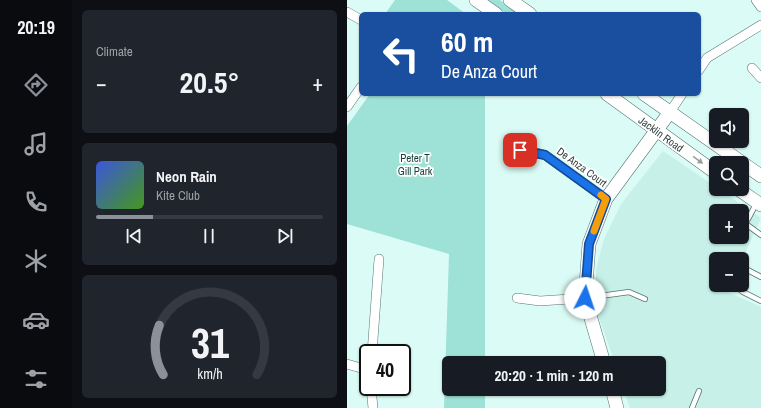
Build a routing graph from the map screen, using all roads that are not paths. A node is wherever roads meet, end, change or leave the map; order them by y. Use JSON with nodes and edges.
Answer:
{"nodes":[{"id":1,"x":476,"y":0,"type":"edge"},
{"id":2,"x":510,"y":0,"type":"edge"},
{"id":3,"x":756,"y":0,"type":"edge"},
{"id":4,"x":761,"y":7,"type":"edge"},
{"id":5,"x":347,"y":12,"type":"edge"},
{"id":6,"x":493,"y":12,"type":"edge"},
{"id":7,"x":527,"y":12,"type":"edge"},
{"id":8,"x":359,"y":19,"type":"edge"},
{"id":9,"x":761,"y":25,"type":"edge"},
{"id":10,"x":701,"y":67,"type":"edge"},
{"id":11,"x":752,"y":68,"type":"dead end"},
{"id":12,"x":761,"y":78,"type":"edge"},
{"id":13,"x":359,"y":90,"type":"edge"},
{"id":14,"x":610,"y":96,"type":"edge"},
{"id":15,"x":647,"y":96,"type":"edge"},
{"id":16,"x":681,"y":96,"type":"edge"},
{"id":17,"x":347,"y":107,"type":"edge"},
{"id":18,"x":670,"y":112,"type":"junction"},
{"id":19,"x":656,"y":130,"type":"junction"},
{"id":20,"x":520,"y":150,"type":"dead end"},
{"id":21,"x":709,"y":168,"type":"edge"},
{"id":22,"x":761,"y":176,"type":"edge"},
{"id":23,"x":748,"y":196,"type":"edge"},
{"id":24,"x":606,"y":199,"type":"junction"},
{"id":25,"x":759,"y":204,"type":"edge"},
{"id":26,"x":749,"y":218,"type":"edge"},
{"id":27,"x":749,"y":226,"type":"edge"},
{"id":28,"x":761,"y":235,"type":"edge"},
{"id":29,"x":379,"y":258,"type":"dead end"},
{"id":30,"x":749,"y":271,"type":"edge"},
{"id":31,"x":761,"y":277,"type":"edge"},
{"id":32,"x":743,"y":292,"type":"edge"},
{"id":33,"x":517,"y":298,"type":"dead end"},
{"id":34,"x":585,"y":298,"type":"junction"},
{"id":35,"x":645,"y":299,"type":"dead end"},
{"id":36,"x":761,"y":300,"type":"edge"},
{"id":37,"x":373,"y":344,"type":"edge"},
{"id":38,"x":602,"y":356,"type":"edge"},
{"id":39,"x":347,"y":364,"type":"edge"},
{"id":40,"x":359,"y":367,"type":"edge"},
{"id":41,"x":699,"y":391,"type":"dead end"},
{"id":42,"x":372,"y":396,"type":"edge"},
{"id":43,"x":614,"y":396,"type":"edge"},
{"id":44,"x":373,"y":408,"type":"edge"},
{"id":45,"x":617,"y":408,"type":"edge"},
{"id":46,"x":692,"y":408,"type":"edge"}],
"edges":[{"from":1,"to":6,"type":"main road"},
{"from":2,"to":7,"type":"main road"},
{"from":3,"to":4,"type":"street"},
{"from":5,"to":8,"type":"street"},
{"from":9,"to":10,"type":"street"},
{"from":11,"to":12,"type":"street"},
{"from":13,"to":17,"type":"street"},
{"from":14,"to":19,"type":"main road","name":"Jacklin Road"},
{"from":15,"to":18,"type":"main road","name":"Jacklin Road"},
{"from":16,"to":18,"type":"street"},
{"from":18,"to":19,"type":"main road"},
{"from":18,"to":22,"type":"main road","name":"Jacklin Road"},
{"from":19,"to":21,"type":"main road","name":"Jacklin Road","one_way":true},
{"from":19,"to":24,"type":"main road"},
{"from":20,"to":24,"type":"street","name":"De Anza Court"},
{"from":23,"to":25,"type":"main road"},
{"from":24,"to":34,"type":"main road"},
{"from":25,"to":26,"type":"lane"},
{"from":27,"to":28,"type":"lane"},
{"from":29,"to":37,"type":"street"},
{"from":30,"to":31,"type":"lane"},
{"from":32,"to":36,"type":"lane"},
{"from":33,"to":34,"type":"street"},
{"from":34,"to":35,"type":"lane"},
{"from":34,"to":38,"type":"main road"},
{"from":39,"to":40,"type":"street"},
{"from":41,"to":46,"type":"lane"},
{"from":42,"to":44,"type":"street"},
{"from":43,"to":45,"type":"main road"}]}
